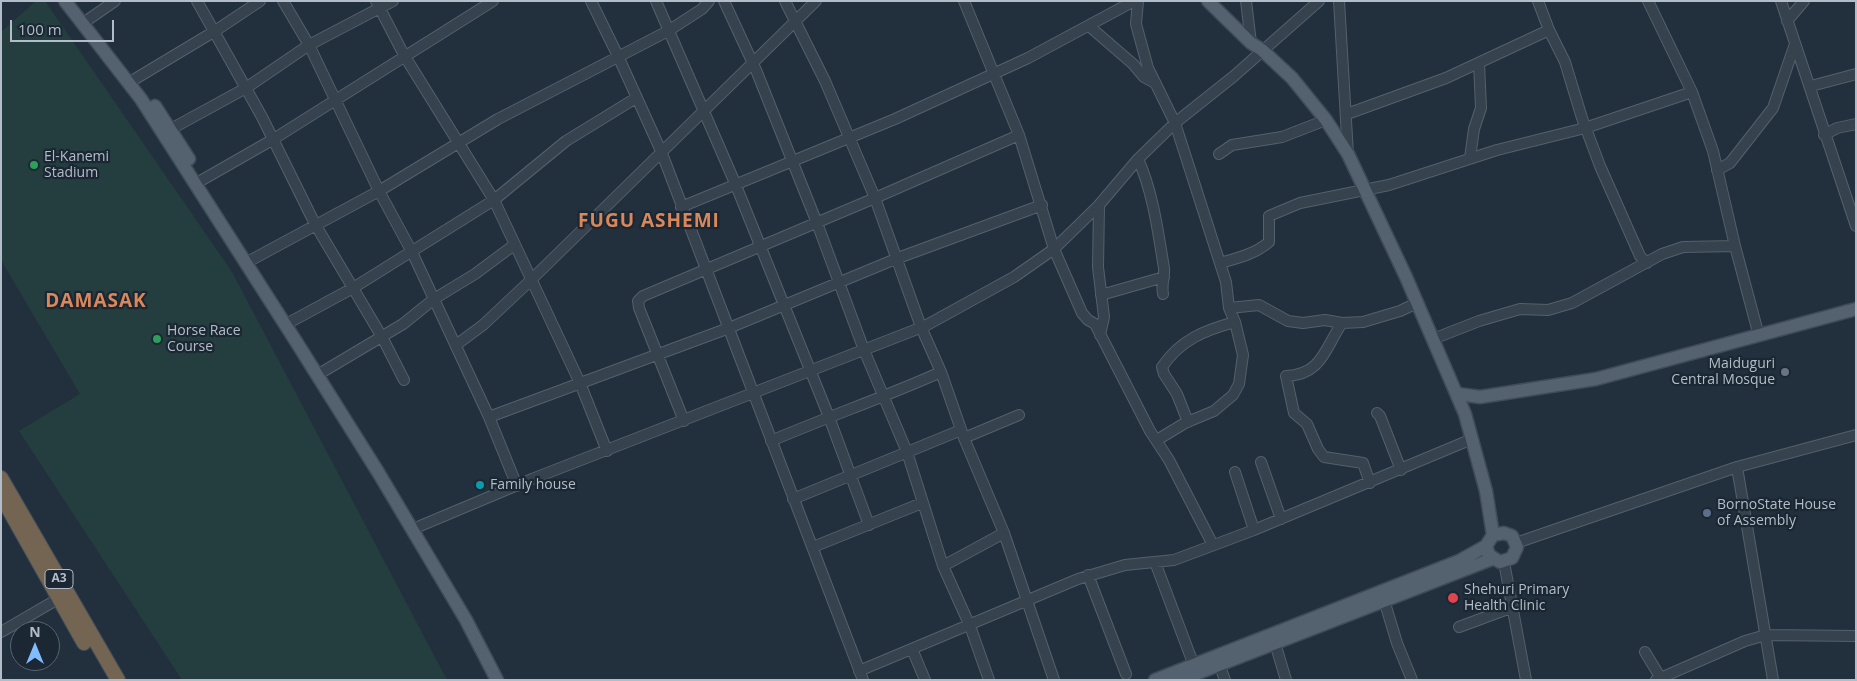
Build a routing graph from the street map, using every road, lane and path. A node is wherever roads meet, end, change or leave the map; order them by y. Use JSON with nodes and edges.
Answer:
{"nodes":[{"id":1,"x":65,"y":1,"type":"edge"},
{"id":2,"x":75,"y":1,"type":"edge"},
{"id":3,"x":115,"y":1,"type":"edge"},
{"id":4,"x":197,"y":1,"type":"edge"},
{"id":5,"x":260,"y":1,"type":"edge"},
{"id":6,"x":283,"y":1,"type":"edge"},
{"id":7,"x":394,"y":1,"type":"edge"},
{"id":8,"x":493,"y":1,"type":"edge"},
{"id":9,"x":590,"y":1,"type":"edge"},
{"id":10,"x":656,"y":1,"type":"edge"},
{"id":11,"x":709,"y":1,"type":"edge"},
{"id":12,"x":724,"y":1,"type":"edge"},
{"id":13,"x":785,"y":1,"type":"edge"},
{"id":14,"x":816,"y":1,"type":"edge"},
{"id":15,"x":964,"y":1,"type":"edge"},
{"id":16,"x":1134,"y":1,"type":"edge"},
{"id":17,"x":1138,"y":1,"type":"edge"},
{"id":18,"x":1208,"y":1,"type":"edge"},
{"id":19,"x":1246,"y":1,"type":"edge"},
{"id":20,"x":1319,"y":1,"type":"edge"},
{"id":21,"x":1339,"y":1,"type":"edge"},
{"id":22,"x":1538,"y":1,"type":"edge"},
{"id":23,"x":1648,"y":1,"type":"edge"},
{"id":24,"x":1781,"y":1,"type":"edge"},
{"id":25,"x":1804,"y":1,"type":"edge"},
{"id":26,"x":378,"y":5,"type":"edge"},
{"id":27,"x":89,"y":19,"type":"junction"},
{"id":28,"x":795,"y":21,"type":"junction"},
{"id":29,"x":1787,"y":21,"type":"junction"},
{"id":30,"x":1089,"y":26,"type":"junction"},
{"id":31,"x":668,"y":30,"type":"junction"},
{"id":32,"x":1548,"y":30,"type":"junction"},
{"id":33,"x":215,"y":32,"type":"junction"},
{"id":34,"x":1250,"y":43,"type":"junction"},
{"id":35,"x":309,"y":44,"type":"junction"},
{"id":36,"x":1795,"y":44,"type":"junction"},
{"id":37,"x":1262,"y":50,"type":"junction"},
{"id":38,"x":404,"y":55,"type":"junction"},
{"id":39,"x":618,"y":56,"type":"junction"},
{"id":40,"x":1479,"y":62,"type":"junction"},
{"id":41,"x":753,"y":65,"type":"junction"},
{"id":42,"x":993,"y":73,"type":"junction"},
{"id":43,"x":1856,"y":74,"type":"edge"},
{"id":44,"x":135,"y":78,"type":"junction"},
{"id":45,"x":1155,"y":83,"type":"junction"},
{"id":46,"x":1811,"y":86,"type":"junction"},
{"id":47,"x":246,"y":88,"type":"junction"},
{"id":48,"x":1692,"y":92,"type":"junction"},
{"id":49,"x":636,"y":98,"type":"junction"},
{"id":50,"x":334,"y":99,"type":"junction"},
{"id":51,"x":704,"y":113,"type":"junction"},
{"id":52,"x":1347,"y":114,"type":"junction"},
{"id":53,"x":1326,"y":120,"type":"junction"},
{"id":54,"x":1175,"y":123,"type":"junction"},
{"id":55,"x":1856,"y":124,"type":"edge"},
{"id":56,"x":1585,"y":128,"type":"junction"},
{"id":57,"x":171,"y":129,"type":"junction"},
{"id":58,"x":1020,"y":135,"type":"junction"},
{"id":59,"x":1824,"y":135,"type":"junction"},
{"id":60,"x":848,"y":139,"type":"junction"},
{"id":61,"x":272,"y":140,"type":"junction"},
{"id":62,"x":458,"y":143,"type":"junction"},
{"id":63,"x":660,"y":151,"type":"junction"},
{"id":64,"x":1219,"y":154,"type":"dead end"},
{"id":65,"x":1348,"y":154,"type":"junction"},
{"id":66,"x":1470,"y":158,"type":"junction"},
{"id":67,"x":1138,"y":159,"type":"junction"},
{"id":68,"x":792,"y":162,"type":"junction"},
{"id":69,"x":1717,"y":170,"type":"junction"},
{"id":70,"x":202,"y":180,"type":"junction"},
{"id":71,"x":735,"y":184,"type":"junction"},
{"id":72,"x":1365,"y":189,"type":"junction"},
{"id":73,"x":379,"y":191,"type":"junction"},
{"id":74,"x":875,"y":198,"type":"junction"},
{"id":75,"x":494,"y":200,"type":"junction"},
{"id":76,"x":1099,"y":205,"type":"junction"},
{"id":77,"x":681,"y":206,"type":"junction"},
{"id":78,"x":1042,"y":206,"type":"junction"},
{"id":79,"x":817,"y":223,"type":"junction"},
{"id":80,"x":315,"y":224,"type":"junction"},
{"id":81,"x":1856,"y":226,"type":"edge"},
{"id":82,"x":514,"y":245,"type":"junction"},
{"id":83,"x":1735,"y":246,"type":"junction"},
{"id":84,"x":759,"y":247,"type":"junction"},
{"id":85,"x":1054,"y":249,"type":"junction"},
{"id":86,"x":412,"y":252,"type":"junction"},
{"id":87,"x":898,"y":258,"type":"junction"},
{"id":88,"x":253,"y":259,"type":"junction"},
{"id":89,"x":1220,"y":263,"type":"junction"},
{"id":90,"x":1647,"y":263,"type":"junction"},
{"id":91,"x":707,"y":268,"type":"junction"},
{"id":92,"x":1164,"y":277,"type":"junction"},
{"id":93,"x":532,"y":279,"type":"junction"},
{"id":94,"x":838,"y":283,"type":"junction"},
{"id":95,"x":352,"y":288,"type":"junction"},
{"id":96,"x":1163,"y":294,"type":"dead end"},
{"id":97,"x":1101,"y":295,"type":"junction"},
{"id":98,"x":434,"y":298,"type":"junction"},
{"id":99,"x":1417,"y":303,"type":"junction"},
{"id":100,"x":782,"y":305,"type":"junction"},
{"id":101,"x":1229,"y":308,"type":"junction"},
{"id":102,"x":1856,"y":309,"type":"edge"},
{"id":103,"x":292,"y":321,"type":"junction"},
{"id":104,"x":1235,"y":322,"type":"junction"},
{"id":105,"x":1342,"y":323,"type":"junction"},
{"id":106,"x":921,"y":327,"type":"junction"},
{"id":107,"x":730,"y":328,"type":"junction"},
{"id":108,"x":1100,"y":335,"type":"junction"},
{"id":109,"x":1759,"y":336,"type":"junction"},
{"id":110,"x":382,"y":337,"type":"junction"},
{"id":111,"x":1433,"y":339,"type":"junction"},
{"id":112,"x":456,"y":345,"type":"junction"},
{"id":113,"x":864,"y":350,"type":"junction"},
{"id":114,"x":658,"y":355,"type":"junction"},
{"id":115,"x":324,"y":371,"type":"junction"},
{"id":116,"x":810,"y":372,"type":"junction"},
{"id":117,"x":941,"y":372,"type":"junction"},
{"id":118,"x":404,"y":380,"type":"dead end"},
{"id":119,"x":580,"y":383,"type":"junction"},
{"id":120,"x":1458,"y":394,"type":"junction"},
{"id":121,"x":752,"y":395,"type":"junction"},
{"id":122,"x":883,"y":397,"type":"junction"},
{"id":123,"x":1480,"y":397,"type":"junction"},
{"id":124,"x":1377,"y":412,"type":"dead end"},
{"id":125,"x":1465,"y":414,"type":"junction"},
{"id":126,"x":1019,"y":415,"type":"dead end"},
{"id":127,"x":489,"y":417,"type":"junction"},
{"id":128,"x":828,"y":417,"type":"junction"},
{"id":129,"x":684,"y":421,"type":"junction"},
{"id":130,"x":1188,"y":422,"type":"junction"},
{"id":131,"x":962,"y":434,"type":"junction"},
{"id":132,"x":1856,"y":435,"type":"edge"},
{"id":133,"x":1472,"y":439,"type":"junction"},
{"id":134,"x":1157,"y":440,"type":"junction"},
{"id":135,"x":771,"y":441,"type":"junction"},
{"id":136,"x":607,"y":451,"type":"junction"},
{"id":137,"x":907,"y":452,"type":"junction"},
{"id":138,"x":1261,"y":462,"type":"dead end"},
{"id":139,"x":1737,"y":467,"type":"junction"},
{"id":140,"x":1401,"y":470,"type":"junction"},
{"id":141,"x":1235,"y":472,"type":"dead end"},
{"id":142,"x":850,"y":476,"type":"junction"},
{"id":143,"x":1,"y":478,"type":"edge"},
{"id":144,"x":1370,"y":483,"type":"junction"},
{"id":145,"x":517,"y":486,"type":"junction"},
{"id":146,"x":1,"y":496,"type":"edge"},
{"id":147,"x":793,"y":499,"type":"junction"},
{"id":148,"x":922,"y":503,"type":"junction"},
{"id":149,"x":1281,"y":519,"type":"junction"},
{"id":150,"x":869,"y":525,"type":"junction"},
{"id":151,"x":420,"y":526,"type":"junction"},
{"id":152,"x":1254,"y":530,"type":"junction"},
{"id":153,"x":1004,"y":533,"type":"junction"},
{"id":154,"x":1494,"y":538,"type":"junction"},
{"id":155,"x":1516,"y":543,"type":"junction"},
{"id":156,"x":1213,"y":545,"type":"junction"},
{"id":157,"x":813,"y":547,"type":"junction"},
{"id":158,"x":1492,"y":559,"type":"junction"},
{"id":159,"x":1155,"y":562,"type":"junction"},
{"id":160,"x":1504,"y":562,"type":"junction"},
{"id":161,"x":943,"y":566,"type":"junction"},
{"id":162,"x":1088,"y":575,"type":"junction"},
{"id":163,"x":62,"y":596,"type":"junction"},
{"id":164,"x":1028,"y":599,"type":"junction"},
{"id":165,"x":1384,"y":600,"type":"junction"},
{"id":166,"x":1514,"y":607,"type":"junction"},
{"id":167,"x":970,"y":626,"type":"junction"},
{"id":168,"x":1459,"y":627,"type":"dead end"},
{"id":169,"x":1,"y":632,"type":"edge"},
{"id":170,"x":1766,"y":635,"type":"junction"},
{"id":171,"x":1856,"y":636,"type":"edge"},
{"id":172,"x":1275,"y":643,"type":"junction"},
{"id":173,"x":912,"y":649,"type":"junction"},
{"id":174,"x":1645,"y":652,"type":"dead end"},
{"id":175,"x":1219,"y":664,"type":"junction"},
{"id":176,"x":1195,"y":669,"type":"junction"},
{"id":177,"x":1126,"y":674,"type":"dead end"},
{"id":178,"x":861,"y":675,"type":"edge"},
{"id":179,"x":1660,"y":679,"type":"edge"},
{"id":180,"x":106,"y":680,"type":"edge"},
{"id":181,"x":118,"y":680,"type":"edge"},
{"id":182,"x":497,"y":680,"type":"edge"},
{"id":183,"x":505,"y":680,"type":"edge"},
{"id":184,"x":925,"y":680,"type":"edge"},
{"id":185,"x":990,"y":680,"type":"edge"},
{"id":186,"x":1054,"y":680,"type":"edge"},
{"id":187,"x":1155,"y":680,"type":"edge"},
{"id":188,"x":1180,"y":680,"type":"edge"},
{"id":189,"x":1225,"y":680,"type":"edge"},
{"id":190,"x":1286,"y":680,"type":"edge"},
{"id":191,"x":1412,"y":680,"type":"edge"},
{"id":192,"x":1526,"y":680,"type":"edge"},
{"id":193,"x":1773,"y":680,"type":"edge"}],
"edges":[{"from":1,"to":182,"type":"main road"},
{"from":2,"to":27,"type":"main road"},
{"from":3,"to":27,"type":"street"},
{"from":4,"to":33,"type":"street"},
{"from":5,"to":33,"type":"street"},
{"from":6,"to":35,"type":"street"},
{"from":7,"to":26,"type":"street"},
{"from":8,"to":38,"type":"street"},
{"from":9,"to":39,"type":"street"},
{"from":10,"to":31,"type":"street"},
{"from":11,"to":31,"type":"street"},
{"from":12,"to":41,"type":"street"},
{"from":13,"to":28,"type":"street"},
{"from":14,"to":28,"type":"street"},
{"from":15,"to":42,"type":"street"},
{"from":16,"to":30,"type":"street"},
{"from":17,"to":45,"type":"street"},
{"from":18,"to":34,"type":"main road"},
{"from":19,"to":34,"type":"street"},
{"from":20,"to":37,"type":"street"},
{"from":21,"to":52,"type":"street"},
{"from":22,"to":32,"type":"street"},
{"from":23,"to":48,"type":"street"},
{"from":24,"to":29,"type":"street"},
{"from":25,"to":29,"type":"street"},
{"from":26,"to":35,"type":"street"},
{"from":26,"to":38,"type":"street"},
{"from":27,"to":44,"type":"main road"},
{"from":28,"to":41,"type":"street"},
{"from":28,"to":60,"type":"street"},
{"from":29,"to":36,"type":"street"},
{"from":30,"to":42,"type":"street"},
{"from":30,"to":45,"type":"street"},
{"from":31,"to":39,"type":"street"},
{"from":31,"to":51,"type":"street"},
{"from":32,"to":40,"type":"street"},
{"from":32,"to":56,"type":"street"},
{"from":33,"to":44,"type":"street"},
{"from":33,"to":47,"type":"street"},
{"from":34,"to":37,"type":"main road"},
{"from":35,"to":47,"type":"street"},
{"from":35,"to":50,"type":"street"},
{"from":36,"to":46,"type":"street"},
{"from":36,"to":69,"type":"street"},
{"from":37,"to":53,"type":"main road"},
{"from":37,"to":54,"type":"street"},
{"from":38,"to":50,"type":"street"},
{"from":38,"to":62,"type":"street"},
{"from":39,"to":49,"type":"street"},
{"from":39,"to":62,"type":"street"},
{"from":40,"to":52,"type":"street"},
{"from":40,"to":66,"type":"street"},
{"from":41,"to":51,"type":"street"},
{"from":41,"to":68,"type":"street"},
{"from":42,"to":58,"type":"street"},
{"from":42,"to":60,"type":"street"},
{"from":43,"to":46,"type":"street"},
{"from":44,"to":57,"type":"main road"},
{"from":45,"to":54,"type":"street"},
{"from":46,"to":59,"type":"street"},
{"from":47,"to":57,"type":"street"},
{"from":47,"to":61,"type":"street"},
{"from":48,"to":56,"type":"street"},
{"from":48,"to":69,"type":"street"},
{"from":49,"to":63,"type":"street"},
{"from":49,"to":75,"type":"street"},
{"from":50,"to":61,"type":"street"},
{"from":50,"to":73,"type":"street"},
{"from":51,"to":63,"type":"street"},
{"from":51,"to":71,"type":"street"},
{"from":52,"to":65,"type":"street"},
{"from":53,"to":64,"type":"street"},
{"from":53,"to":65,"type":"main road"},
{"from":54,"to":67,"type":"street"},
{"from":54,"to":89,"type":"street"},
{"from":55,"to":59,"type":"street"},
{"from":56,"to":66,"type":"street"},
{"from":56,"to":90,"type":"street"},
{"from":57,"to":70,"type":"main road"},
{"from":58,"to":74,"type":"street"},
{"from":58,"to":78,"type":"street"},
{"from":59,"to":81,"type":"street"},
{"from":60,"to":68,"type":"street"},
{"from":60,"to":74,"type":"street"},
{"from":61,"to":70,"type":"street"},
{"from":61,"to":80,"type":"street"},
{"from":62,"to":73,"type":"street"},
{"from":62,"to":75,"type":"street"},
{"from":63,"to":77,"type":"street"},
{"from":63,"to":93,"type":"street"},
{"from":65,"to":72,"type":"main road"},
{"from":66,"to":72,"type":"street"},
{"from":67,"to":76,"type":"street"},
{"from":67,"to":92,"type":"street"},
{"from":68,"to":71,"type":"street"},
{"from":68,"to":79,"type":"street"},
{"from":69,"to":83,"type":"street"},
{"from":70,"to":88,"type":"main road"},
{"from":71,"to":77,"type":"street"},
{"from":71,"to":84,"type":"street"},
{"from":72,"to":89,"type":"street"},
{"from":72,"to":99,"type":"main road"},
{"from":73,"to":80,"type":"street"},
{"from":73,"to":86,"type":"street"},
{"from":74,"to":79,"type":"street"},
{"from":74,"to":87,"type":"street"},
{"from":75,"to":82,"type":"street"},
{"from":75,"to":86,"type":"street"},
{"from":76,"to":85,"type":"street"},
{"from":76,"to":97,"type":"street"},
{"from":77,"to":91,"type":"street"},
{"from":78,"to":85,"type":"street"},
{"from":78,"to":87,"type":"street"},
{"from":79,"to":84,"type":"street"},
{"from":79,"to":94,"type":"street"},
{"from":80,"to":88,"type":"street"},
{"from":80,"to":95,"type":"street"},
{"from":82,"to":93,"type":"street"},
{"from":82,"to":98,"type":"street"},
{"from":83,"to":90,"type":"street"},
{"from":83,"to":109,"type":"street"},
{"from":84,"to":91,"type":"street"},
{"from":84,"to":100,"type":"street"},
{"from":85,"to":106,"type":"street"},
{"from":85,"to":108,"type":"street"},
{"from":86,"to":95,"type":"street"},
{"from":86,"to":98,"type":"street"},
{"from":87,"to":94,"type":"street"},
{"from":87,"to":106,"type":"street"},
{"from":88,"to":103,"type":"main road"},
{"from":89,"to":101,"type":"street"},
{"from":90,"to":111,"type":"street"},
{"from":91,"to":107,"type":"street"},
{"from":91,"to":114,"type":"street"},
{"from":92,"to":96,"type":"street"},
{"from":92,"to":97,"type":"street"},
{"from":93,"to":112,"type":"street"},
{"from":93,"to":119,"type":"street"},
{"from":94,"to":100,"type":"street"},
{"from":94,"to":113,"type":"street"},
{"from":95,"to":103,"type":"street"},
{"from":95,"to":110,"type":"street"},
{"from":97,"to":108,"type":"street"},
{"from":98,"to":110,"type":"street"},
{"from":98,"to":112,"type":"street"},
{"from":99,"to":105,"type":"street"},
{"from":99,"to":111,"type":"main road"},
{"from":100,"to":107,"type":"street"},
{"from":100,"to":116,"type":"street"},
{"from":101,"to":104,"type":"street"},
{"from":101,"to":105,"type":"street"},
{"from":102,"to":109,"type":"main road"},
{"from":103,"to":115,"type":"main road"},
{"from":104,"to":130,"type":"street"},
{"from":104,"to":130,"type":"street"},
{"from":105,"to":144,"type":"street"},
{"from":106,"to":113,"type":"street"},
{"from":106,"to":117,"type":"street"},
{"from":107,"to":114,"type":"street"},
{"from":107,"to":121,"type":"street"},
{"from":108,"to":134,"type":"street"},
{"from":109,"to":123,"type":"main road"},
{"from":110,"to":115,"type":"street"},
{"from":110,"to":118,"type":"street"},
{"from":111,"to":120,"type":"main road"},
{"from":112,"to":127,"type":"street"},
{"from":113,"to":116,"type":"street"},
{"from":113,"to":122,"type":"street"},
{"from":114,"to":119,"type":"street"},
{"from":114,"to":129,"type":"street"},
{"from":115,"to":151,"type":"main road"},
{"from":116,"to":121,"type":"street"},
{"from":116,"to":128,"type":"street"},
{"from":117,"to":122,"type":"street"},
{"from":117,"to":131,"type":"street"},
{"from":119,"to":127,"type":"street"},
{"from":119,"to":136,"type":"street"},
{"from":120,"to":123,"type":"main road"},
{"from":120,"to":125,"type":"main road"},
{"from":121,"to":129,"type":"street"},
{"from":121,"to":135,"type":"street"},
{"from":122,"to":128,"type":"street"},
{"from":122,"to":137,"type":"street"},
{"from":123,"to":125,"type":"main road"},
{"from":124,"to":140,"type":"street"},
{"from":125,"to":133,"type":"main road"},
{"from":126,"to":131,"type":"street"},
{"from":127,"to":145,"type":"street"},
{"from":128,"to":135,"type":"street"},
{"from":128,"to":142,"type":"street"},
{"from":129,"to":136,"type":"street"},
{"from":130,"to":134,"type":"street"},
{"from":131,"to":137,"type":"street"},
{"from":131,"to":153,"type":"street"},
{"from":132,"to":139,"type":"street"},
{"from":133,"to":140,"type":"street"},
{"from":133,"to":154,"type":"main road"},
{"from":134,"to":156,"type":"street"},
{"from":135,"to":147,"type":"street"},
{"from":136,"to":145,"type":"street"},
{"from":137,"to":142,"type":"street"},
{"from":137,"to":148,"type":"street"},
{"from":138,"to":149,"type":"street"},
{"from":139,"to":155,"type":"street"},
{"from":139,"to":170,"type":"street"},
{"from":140,"to":144,"type":"street"},
{"from":141,"to":152,"type":"street"},
{"from":142,"to":147,"type":"street"},
{"from":142,"to":150,"type":"street"},
{"from":143,"to":163,"type":"highway","number":"A3"},
{"from":144,"to":149,"type":"street"},
{"from":145,"to":151,"type":"street"},
{"from":146,"to":163,"type":"highway","number":"A3"},
{"from":147,"to":157,"type":"street"},
{"from":148,"to":150,"type":"street"},
{"from":148,"to":161,"type":"street"},
{"from":149,"to":152,"type":"street"},
{"from":150,"to":157,"type":"street"},
{"from":151,"to":183,"type":"main road"},
{"from":152,"to":156,"type":"street"},
{"from":153,"to":161,"type":"street"},
{"from":153,"to":164,"type":"street"},
{"from":154,"to":155,"type":"main road"},
{"from":154,"to":158,"type":"main road"},
{"from":154,"to":176,"type":"main road"},
{"from":155,"to":160,"type":"main road"},
{"from":156,"to":159,"type":"street"},
{"from":157,"to":178,"type":"street"},
{"from":158,"to":160,"type":"main road"},
{"from":158,"to":165,"type":"main road"},
{"from":159,"to":162,"type":"street"},
{"from":159,"to":176,"type":"street"},
{"from":160,"to":166,"type":"street"},
{"from":161,"to":167,"type":"street"},
{"from":162,"to":164,"type":"street"},
{"from":162,"to":177,"type":"street"},
{"from":163,"to":169,"type":"street"},
{"from":163,"to":180,"type":"highway","number":"A3"},
{"from":163,"to":181,"type":"highway","number":"A3"},
{"from":164,"to":167,"type":"street"},
{"from":164,"to":186,"type":"street"},
{"from":165,"to":172,"type":"main road"},
{"from":165,"to":191,"type":"street"},
{"from":166,"to":168,"type":"street"},
{"from":166,"to":192,"type":"street"},
{"from":167,"to":173,"type":"street"},
{"from":167,"to":185,"type":"street"},
{"from":170,"to":171,"type":"street"},
{"from":170,"to":179,"type":"street"},
{"from":170,"to":193,"type":"street"},
{"from":172,"to":175,"type":"main road"},
{"from":172,"to":190,"type":"street"},
{"from":173,"to":178,"type":"street"},
{"from":173,"to":184,"type":"street"},
{"from":174,"to":179,"type":"street"},
{"from":175,"to":176,"type":"main road"},
{"from":175,"to":189,"type":"street"},
{"from":176,"to":187,"type":"main road"},
{"from":176,"to":188,"type":"main road"}]}
